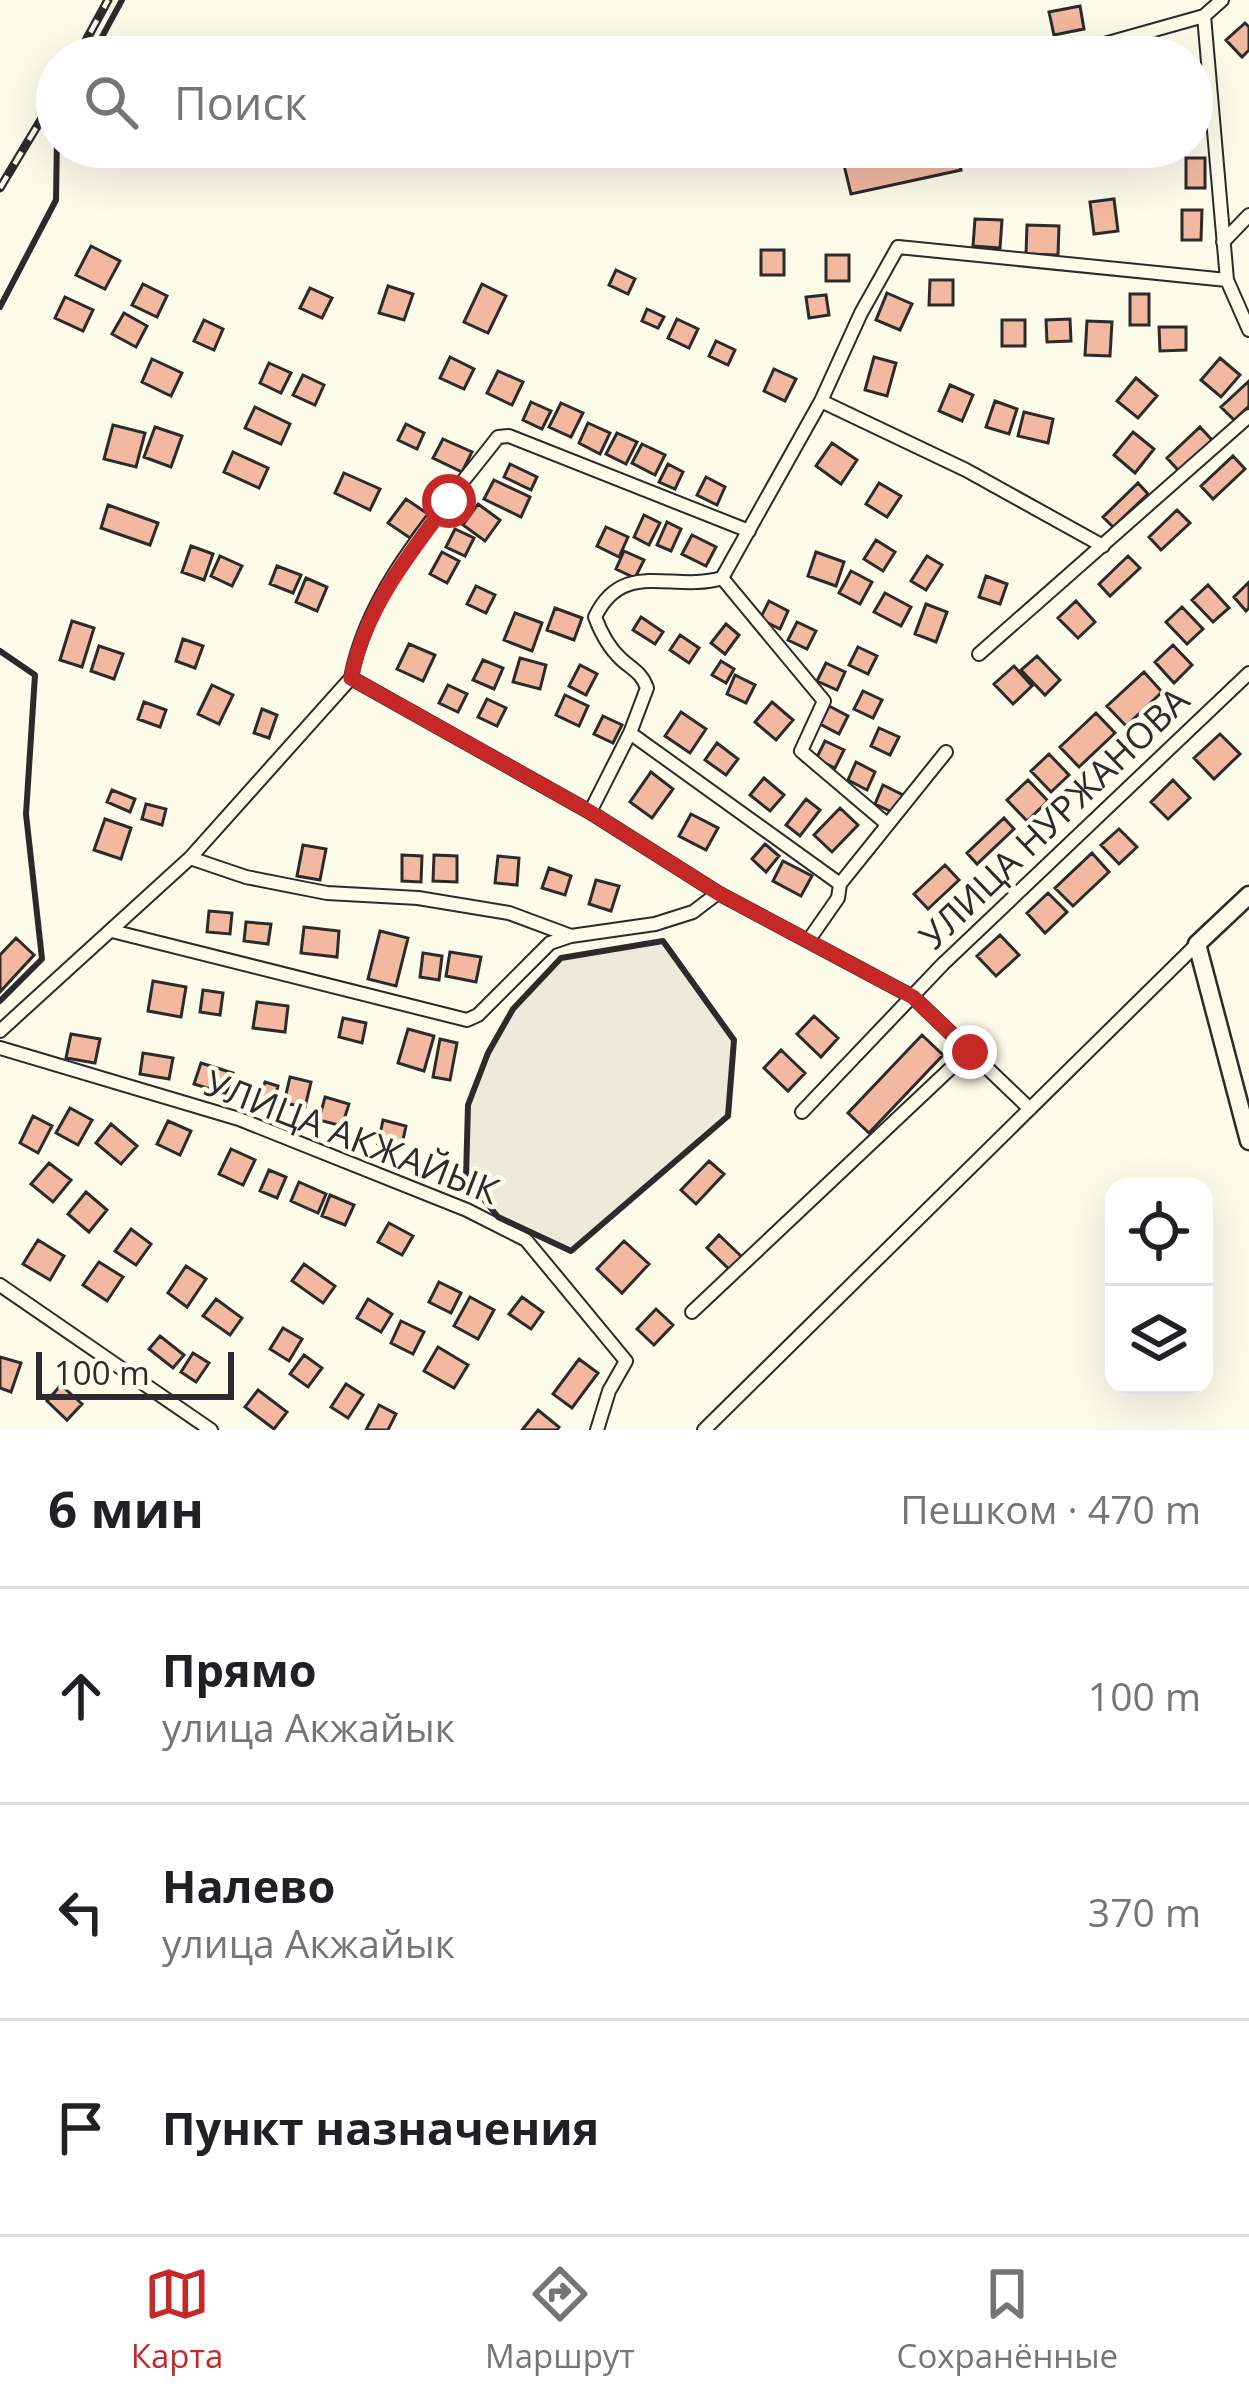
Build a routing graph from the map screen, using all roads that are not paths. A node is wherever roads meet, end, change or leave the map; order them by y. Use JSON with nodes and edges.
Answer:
{"nodes":[{"id":1,"x":1222,"y":0,"type":"edge"},
{"id":2,"x":1204,"y":16,"type":"junction"},
{"id":3,"x":1133,"y":36,"type":"edge"},
{"id":4,"x":1206,"y":36,"type":"edge"},
{"id":5,"x":1213,"y":123,"type":"edge"},
{"id":6,"x":1249,"y":215,"type":"edge"},
{"id":7,"x":1223,"y":242,"type":"junction"},
{"id":8,"x":1227,"y":280,"type":"junction"},
{"id":9,"x":1249,"y":329,"type":"edge"},
{"id":10,"x":820,"y":401,"type":"junction"},
{"id":11,"x":1249,"y":416,"type":"edge"},
{"id":12,"x":748,"y":531,"type":"junction"},
{"id":13,"x":1103,"y":546,"type":"junction"},
{"id":14,"x":722,"y":578,"type":"junction"},
{"id":15,"x":979,"y":654,"type":"dead end"},
{"id":16,"x":1249,"y":674,"type":"edge"},
{"id":17,"x":351,"y":678,"type":"junction"},
{"id":18,"x":630,"y":733,"type":"junction"},
{"id":19,"x":946,"y":752,"type":"dead end"},
{"id":20,"x":590,"y":812,"type":"junction"},
{"id":21,"x":887,"y":824,"type":"junction"},
{"id":22,"x":190,"y":858,"type":"junction"},
{"id":23,"x":840,"y":884,"type":"junction"},
{"id":24,"x":718,"y":893,"type":"junction"},
{"id":25,"x":1249,"y":895,"type":"edge"},
{"id":26,"x":112,"y":932,"type":"junction"},
{"id":27,"x":572,"y":936,"type":"junction"},
{"id":28,"x":808,"y":941,"type":"junction"},
{"id":29,"x":1197,"y":944,"type":"junction"},
{"id":30,"x":913,"y":997,"type":"junction"},
{"id":31,"x":0,"y":1031,"type":"edge"},
{"id":32,"x":0,"y":1048,"type":"edge"},
{"id":33,"x":970,"y":1052,"type":"junction"},
{"id":34,"x":1030,"y":1109,"type":"junction"},
{"id":35,"x":802,"y":1112,"type":"dead end"},
{"id":36,"x":1249,"y":1141,"type":"edge"},
{"id":37,"x":0,"y":1285,"type":"edge"},
{"id":38,"x":692,"y":1312,"type":"dead end"},
{"id":39,"x":211,"y":1430,"type":"edge"},
{"id":40,"x":596,"y":1430,"type":"edge"},
{"id":41,"x":704,"y":1430,"type":"edge"}],
"edges":[{"from":1,"to":2,"type":"street"},
{"from":2,"to":3,"type":"street"},
{"from":2,"to":4,"type":"street"},
{"from":5,"to":7,"type":"street"},
{"from":6,"to":7,"type":"street"},
{"from":7,"to":8,"type":"street"},
{"from":8,"to":9,"type":"street"},
{"from":8,"to":10,"type":"street"},
{"from":10,"to":12,"type":"street"},
{"from":10,"to":13,"type":"street"},
{"from":11,"to":13,"type":"street"},
{"from":12,"to":14,"type":"street"},
{"from":12,"to":17,"type":"street"},
{"from":13,"to":15,"type":"street"},
{"from":14,"to":18,"type":"street"},
{"from":14,"to":21,"type":"street"},
{"from":16,"to":30,"type":"street","name":"УЛИЦА НУРЖАНОВА"},
{"from":17,"to":20,"type":"street"},
{"from":17,"to":22,"type":"street"},
{"from":18,"to":20,"type":"street"},
{"from":18,"to":23,"type":"street"},
{"from":19,"to":21,"type":"street"},
{"from":20,"to":24,"type":"street"},
{"from":21,"to":23,"type":"street"},
{"from":22,"to":26,"type":"street"},
{"from":22,"to":27,"type":"street"},
{"from":23,"to":28,"type":"street"},
{"from":24,"to":27,"type":"street"},
{"from":24,"to":28,"type":"street"},
{"from":25,"to":29,"type":"main road"},
{"from":26,"to":27,"type":"street"},
{"from":26,"to":31,"type":"street"},
{"from":28,"to":30,"type":"street"},
{"from":29,"to":34,"type":"street"},
{"from":29,"to":36,"type":"main road"},
{"from":30,"to":33,"type":"street"},
{"from":30,"to":35,"type":"street","name":"УЛИЦА НУРЖАНОВА"},
{"from":32,"to":40,"type":"street","name":"УЛИЦА АКЖАЙЫК"},
{"from":33,"to":34,"type":"street"},
{"from":33,"to":38,"type":"street"},
{"from":34,"to":41,"type":"street"},
{"from":37,"to":39,"type":"street"}]}
